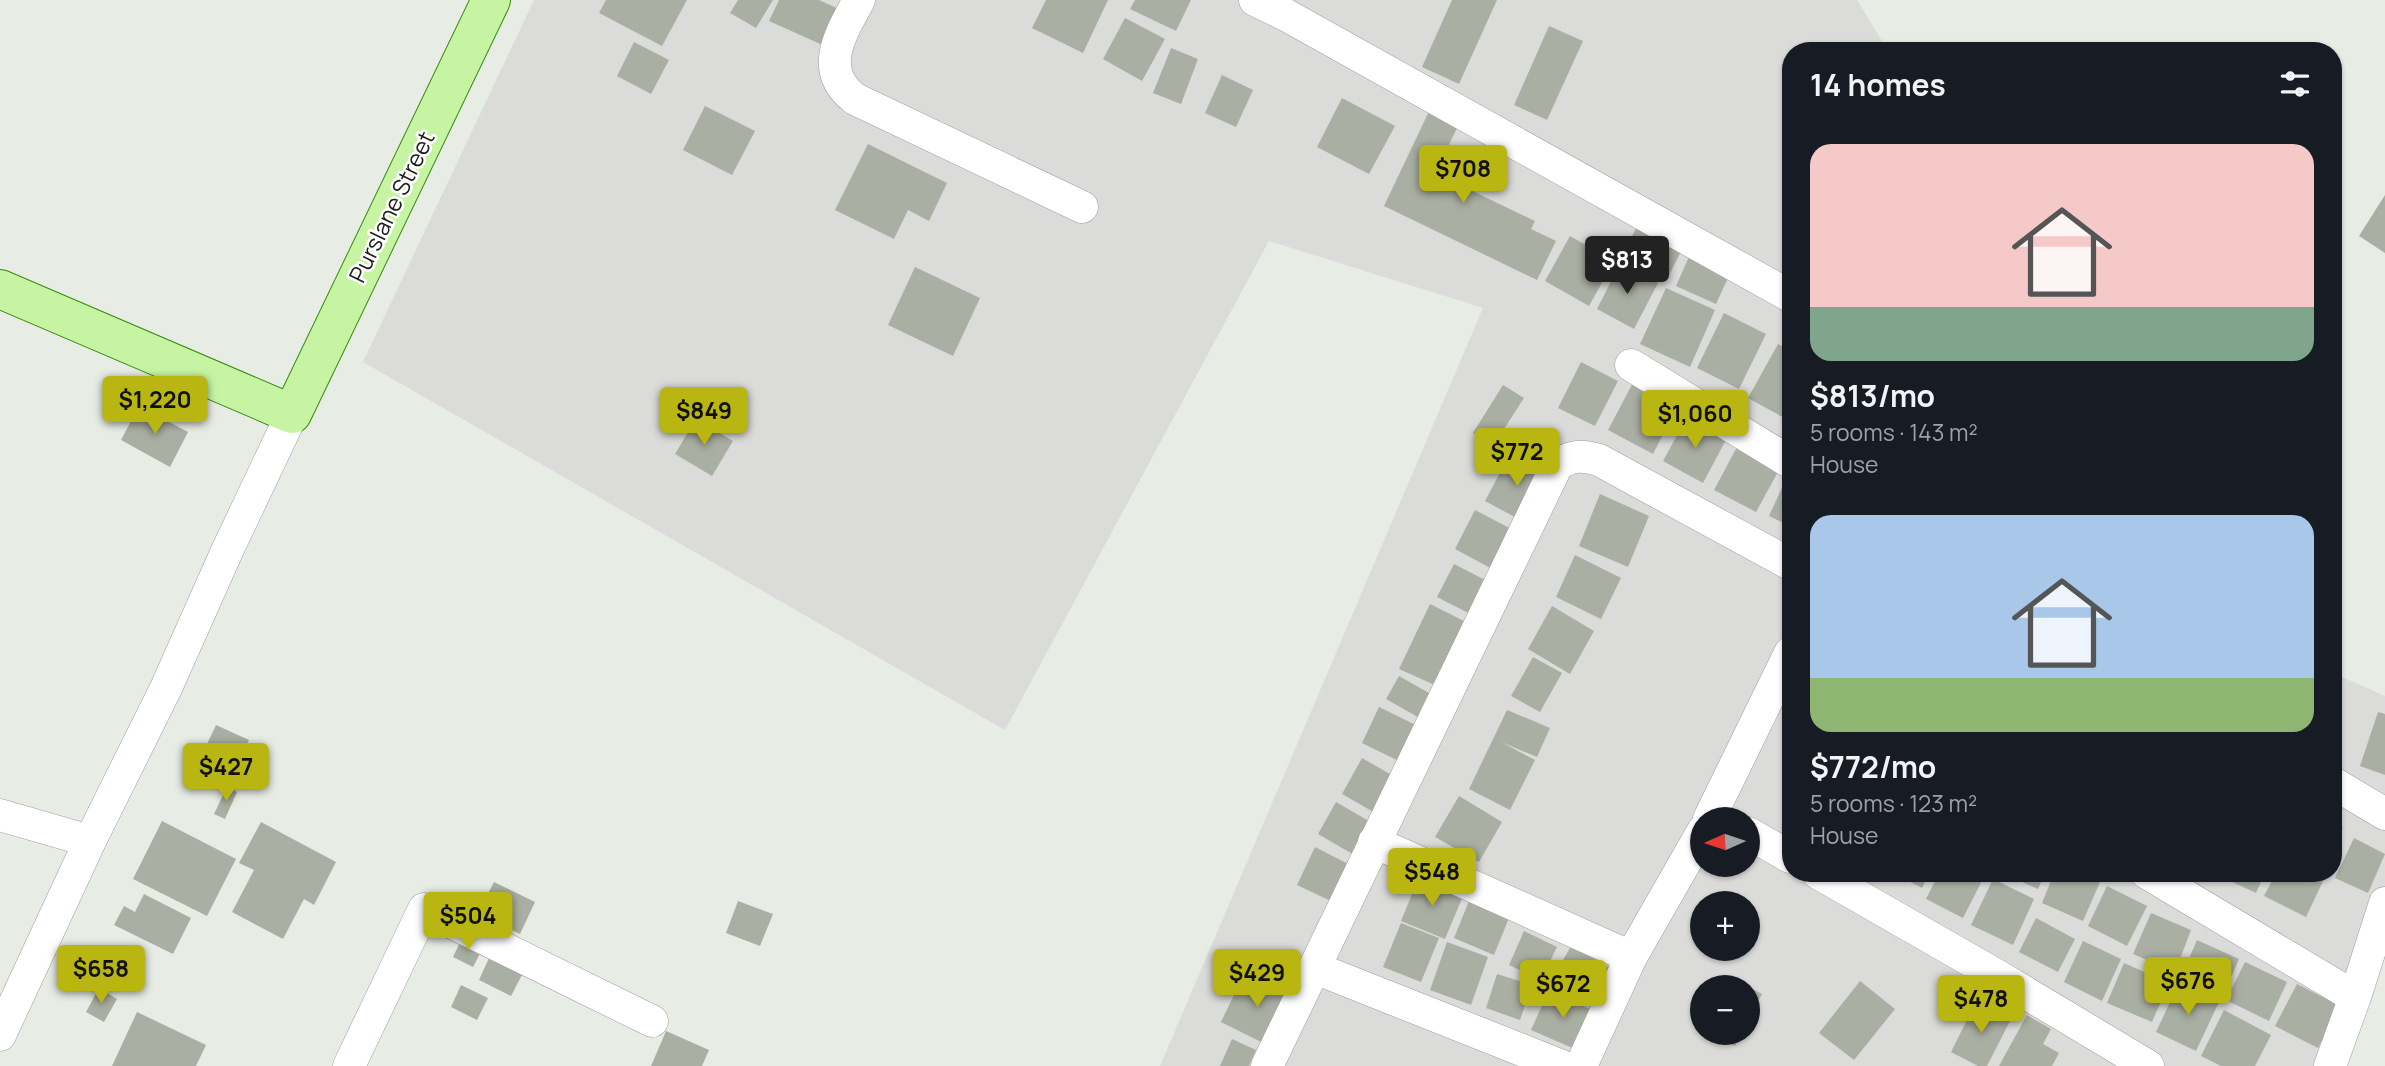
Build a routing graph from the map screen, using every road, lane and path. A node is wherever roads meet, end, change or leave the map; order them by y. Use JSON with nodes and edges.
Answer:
{"nodes":[{"id":1,"x":491,"y":0,"type":"edge"},
{"id":2,"x":859,"y":0,"type":"edge"},
{"id":3,"x":1255,"y":0,"type":"edge"},
{"id":4,"x":1082,"y":207,"type":"dead end"},
{"id":5,"x":0,"y":289,"type":"edge"},
{"id":6,"x":1782,"y":292,"type":"edge"},
{"id":7,"x":1632,"y":365,"type":"dead end"},
{"id":8,"x":292,"y":414,"type":"junction"},
{"id":9,"x":1782,"y":458,"type":"edge"},
{"id":10,"x":1782,"y":560,"type":"edge"},
{"id":11,"x":1782,"y":673,"type":"edge"},
{"id":12,"x":2342,"y":788,"type":"edge"},
{"id":13,"x":1718,"y":807,"type":"edge"},
{"id":14,"x":2385,"y":814,"type":"edge"},
{"id":15,"x":0,"y":815,"type":"edge"},
{"id":16,"x":1760,"y":840,"type":"edge"},
{"id":17,"x":90,"y":841,"type":"junction"},
{"id":18,"x":1374,"y":842,"type":"junction"},
{"id":19,"x":1782,"y":852,"type":"edge"},
{"id":20,"x":1690,"y":857,"type":"edge"},
{"id":21,"x":1834,"y":882,"type":"edge"},
{"id":22,"x":2162,"y":882,"type":"edge"},
{"id":23,"x":2385,"y":903,"type":"edge"},
{"id":24,"x":1631,"y":957,"type":"junction"},
{"id":25,"x":1315,"y":968,"type":"junction"},
{"id":26,"x":2355,"y":997,"type":"junction"},
{"id":27,"x":652,"y":1021,"type":"dead end"},
{"id":28,"x":0,"y":1035,"type":"edge"},
{"id":29,"x":349,"y":1066,"type":"edge"},
{"id":30,"x":1267,"y":1066,"type":"edge"},
{"id":31,"x":1562,"y":1066,"type":"edge"},
{"id":32,"x":1581,"y":1066,"type":"edge"},
{"id":33,"x":2148,"y":1066,"type":"edge"},
{"id":34,"x":2330,"y":1066,"type":"edge"}],
"edges":[{"from":1,"to":8,"type":"main road","name":"Purslane Street"},
{"from":2,"to":4,"type":"street"},
{"from":3,"to":6,"type":"street"},
{"from":5,"to":8,"type":"main road"},
{"from":7,"to":9,"type":"street"},
{"from":8,"to":17,"type":"street"},
{"from":10,"to":18,"type":"street"},
{"from":11,"to":13,"type":"street"},
{"from":12,"to":14,"type":"street"},
{"from":15,"to":17,"type":"street"},
{"from":16,"to":19,"type":"street"},
{"from":17,"to":28,"type":"street"},
{"from":18,"to":24,"type":"street"},
{"from":18,"to":25,"type":"street"},
{"from":20,"to":24,"type":"street"},
{"from":21,"to":33,"type":"street"},
{"from":22,"to":26,"type":"street"},
{"from":23,"to":26,"type":"street"},
{"from":24,"to":32,"type":"street"},
{"from":25,"to":30,"type":"street"},
{"from":25,"to":31,"type":"street"},
{"from":26,"to":34,"type":"street"},
{"from":27,"to":29,"type":"street"}]}
